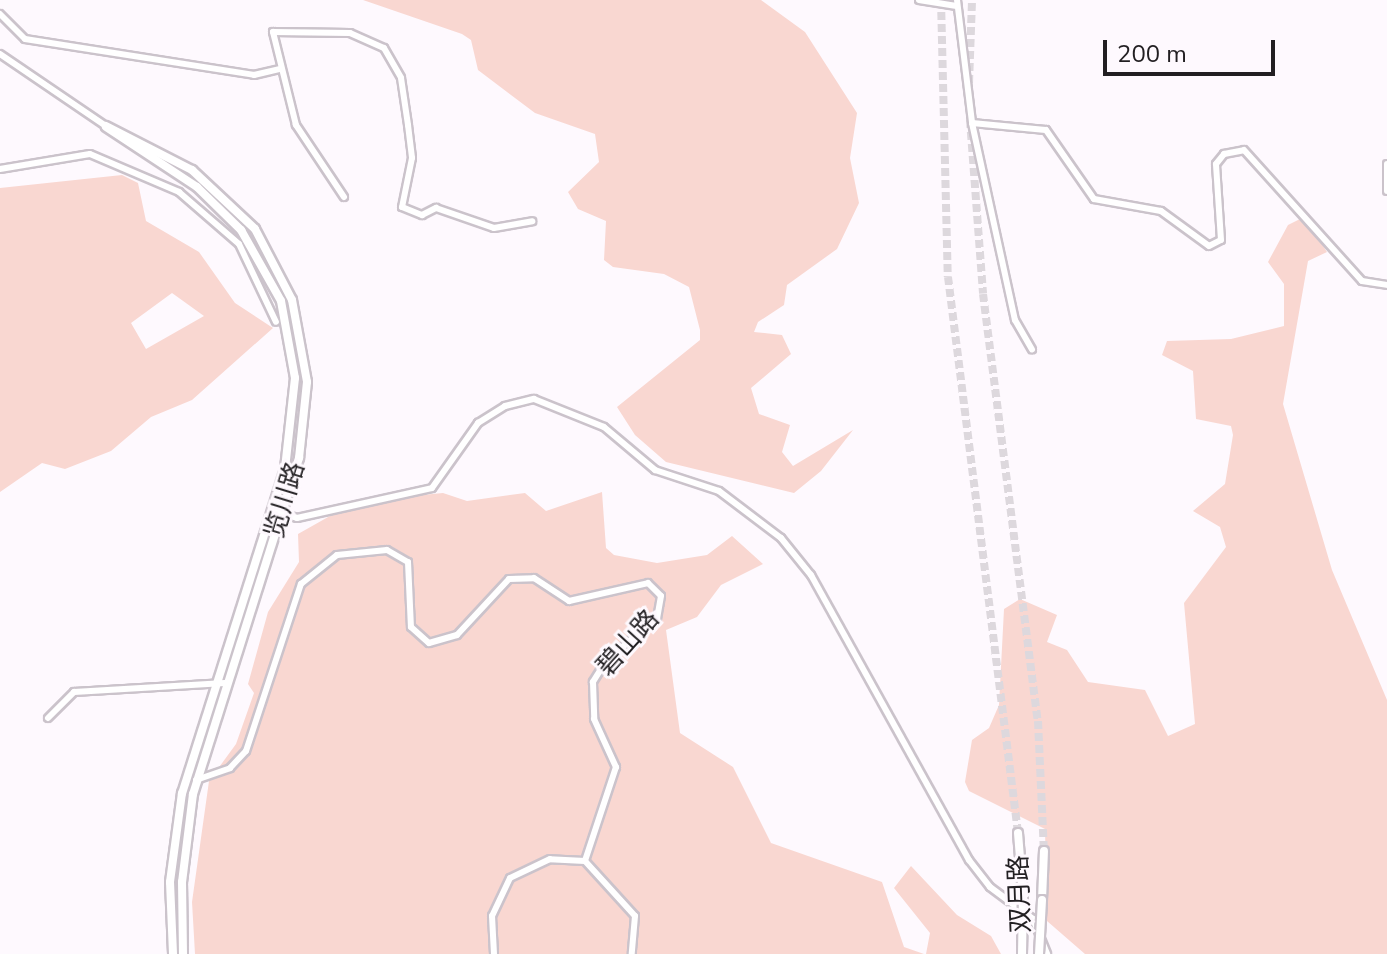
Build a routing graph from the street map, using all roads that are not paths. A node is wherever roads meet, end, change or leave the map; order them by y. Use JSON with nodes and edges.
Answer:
{"nodes":[{"id":1,"x":919,"y":0,"type":"edge"},
{"id":2,"x":957,"y":3,"type":"edge"},
{"id":3,"x":0,"y":14,"type":"edge"},
{"id":4,"x":0,"y":54,"type":"edge"},
{"id":5,"x":281,"y":69,"type":"junction"},
{"id":6,"x":972,"y":123,"type":"junction"},
{"id":7,"x":106,"y":126,"type":"junction"},
{"id":8,"x":1387,"y":164,"type":"edge"},
{"id":9,"x":0,"y":169,"type":"edge"},
{"id":10,"x":1387,"y":191,"type":"edge"},
{"id":11,"x":344,"y":197,"type":"dead end"},
{"id":12,"x":532,"y":221,"type":"dead end"},
{"id":13,"x":1387,"y":285,"type":"edge"},
{"id":14,"x":298,"y":319,"type":"junction"},
{"id":15,"x":276,"y":322,"type":"dead end"},
{"id":16,"x":287,"y":322,"type":"junction"},
{"id":17,"x":1032,"y":350,"type":"dead end"},
{"id":18,"x":271,"y":510,"type":"junction"},
{"id":19,"x":282,"y":513,"type":"junction"},
{"id":20,"x":215,"y":680,"type":"junction"},
{"id":21,"x":225,"y":683,"type":"junction"},
{"id":22,"x":48,"y":718,"type":"dead end"},
{"id":23,"x":196,"y":780,"type":"junction"},
{"id":24,"x":1018,"y":833,"type":"tunnel mouth"},
{"id":25,"x":1044,"y":851,"type":"tunnel mouth"},
{"id":26,"x":585,"y":861,"type":"junction"},
{"id":27,"x":173,"y":954,"type":"edge"},
{"id":28,"x":183,"y":954,"type":"edge"},
{"id":29,"x":494,"y":954,"type":"edge"},
{"id":30,"x":632,"y":954,"type":"edge"},
{"id":31,"x":1022,"y":954,"type":"edge"},
{"id":32,"x":1039,"y":954,"type":"edge"},
{"id":33,"x":1047,"y":954,"type":"edge"}],
"edges":[{"from":1,"to":2,"type":"street"},
{"from":2,"to":6,"type":"street"},
{"from":3,"to":5,"type":"street"},
{"from":4,"to":7,"type":"street","name":"览川路"},
{"from":5,"to":11,"type":"street"},
{"from":5,"to":12,"type":"street"},
{"from":6,"to":13,"type":"street"},
{"from":6,"to":17,"type":"street"},
{"from":7,"to":14,"type":"street","name":"览川路"},
{"from":7,"to":16,"type":"street","name":"览川路"},
{"from":8,"to":10,"type":"street"},
{"from":9,"to":15,"type":"street"},
{"from":14,"to":16,"type":"street"},
{"from":14,"to":19,"type":"street","name":"览川路"},
{"from":16,"to":18,"type":"street","name":"览川路"},
{"from":18,"to":19,"type":"street"},
{"from":18,"to":20,"type":"street","name":"览川路"},
{"from":19,"to":21,"type":"street","name":"览川路"},
{"from":19,"to":33,"type":"street"},
{"from":20,"to":21,"type":"street"},
{"from":20,"to":22,"type":"street"},
{"from":20,"to":27,"type":"street","name":"览川路"},
{"from":21,"to":23,"type":"street","name":"览川路"},
{"from":23,"to":26,"type":"street","name":"碧山路"},
{"from":23,"to":28,"type":"street","name":"览川路"},
{"from":24,"to":31,"type":"street","name":"双月路","bridge":true},
{"from":25,"to":32,"type":"street","name":"双月路","bridge":true},
{"from":26,"to":29,"type":"street"},
{"from":26,"to":30,"type":"street"}]}
